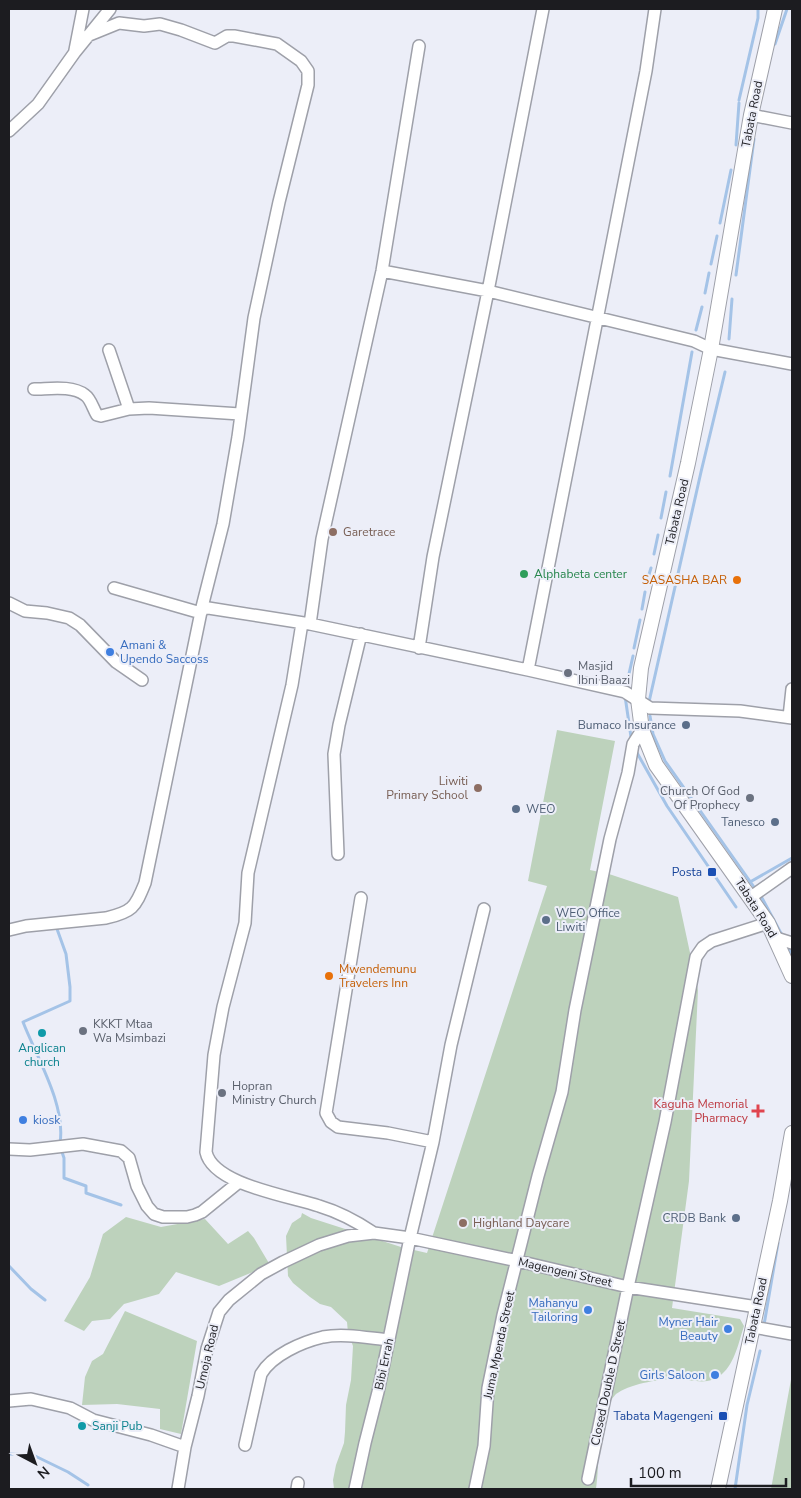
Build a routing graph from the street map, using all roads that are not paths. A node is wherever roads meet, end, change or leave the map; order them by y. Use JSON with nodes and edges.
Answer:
{"nodes":[{"id":1,"x":83,"y":9,"type":"edge"},
{"id":2,"x":110,"y":9,"type":"edge"},
{"id":3,"x":543,"y":9,"type":"edge"},
{"id":4,"x":655,"y":9,"type":"edge"},
{"id":5,"x":775,"y":9,"type":"edge"},
{"id":6,"x":87,"y":36,"type":"junction"},
{"id":7,"x":419,"y":46,"type":"dead end"},
{"id":8,"x":75,"y":52,"type":"junction"},
{"id":9,"x":751,"y":115,"type":"junction"},
{"id":10,"x":792,"y":123,"type":"edge"},
{"id":11,"x":9,"y":131,"type":"edge"},
{"id":12,"x":382,"y":271,"type":"junction"},
{"id":13,"x":488,"y":291,"type":"junction"},
{"id":14,"x":597,"y":316,"type":"junction"},
{"id":15,"x":711,"y":349,"type":"junction"},
{"id":16,"x":109,"y":350,"type":"dead end"},
{"id":17,"x":792,"y":364,"type":"edge"},
{"id":18,"x":34,"y":389,"type":"dead end"},
{"id":19,"x":129,"y":409,"type":"junction"},
{"id":20,"x":240,"y":414,"type":"junction"},
{"id":21,"x":114,"y":588,"type":"dead end"},
{"id":22,"x":9,"y":603,"type":"edge"},
{"id":23,"x":202,"y":610,"type":"junction"},
{"id":24,"x":306,"y":623,"type":"junction"},
{"id":25,"x":361,"y":634,"type":"junction"},
{"id":26,"x":419,"y":648,"type":"junction"},
{"id":27,"x":528,"y":670,"type":"junction"},
{"id":28,"x":142,"y":680,"type":"dead end"},
{"id":29,"x":792,"y":689,"type":"edge"},
{"id":30,"x":638,"y":699,"type":"junction"},
{"id":31,"x":791,"y":718,"type":"edge"},
{"id":32,"x":642,"y":730,"type":"junction"},
{"id":33,"x":338,"y":854,"type":"dead end"},
{"id":34,"x":792,"y":868,"type":"edge"},
{"id":35,"x":751,"y":897,"type":"junction"},
{"id":36,"x":361,"y":898,"type":"dead end"},
{"id":37,"x":484,"y":909,"type":"dead end"},
{"id":38,"x":768,"y":923,"type":"junction"},
{"id":39,"x":9,"y":930,"type":"edge"},
{"id":40,"x":776,"y":938,"type":"junction"},
{"id":41,"x":792,"y":943,"type":"edge"},
{"id":42,"x":792,"y":976,"type":"edge"},
{"id":43,"x":792,"y":1133,"type":"edge"},
{"id":44,"x":433,"y":1142,"type":"junction"},
{"id":45,"x":9,"y":1149,"type":"edge"},
{"id":46,"x":239,"y":1182,"type":"junction"},
{"id":47,"x":374,"y":1232,"type":"junction"},
{"id":48,"x":410,"y":1238,"type":"junction"},
{"id":49,"x":518,"y":1261,"type":"junction"},
{"id":50,"x":628,"y":1287,"type":"junction"},
{"id":51,"x":757,"y":1307,"type":"junction"},
{"id":52,"x":753,"y":1327,"type":"junction"},
{"id":53,"x":792,"y":1334,"type":"edge"},
{"id":54,"x":389,"y":1340,"type":"junction"},
{"id":55,"x":9,"y":1402,"type":"edge"},
{"id":56,"x":245,"y":1445,"type":"dead end"},
{"id":57,"x":185,"y":1447,"type":"junction"},
{"id":58,"x":588,"y":1479,"type":"dead end"},
{"id":59,"x":178,"y":1489,"type":"edge"},
{"id":60,"x":355,"y":1489,"type":"edge"},
{"id":61,"x":475,"y":1489,"type":"edge"},
{"id":62,"x":718,"y":1489,"type":"edge"}],
"edges":[{"from":1,"to":8,"type":"street"},
{"from":2,"to":6,"type":"street"},
{"from":3,"to":13,"type":"street"},
{"from":4,"to":14,"type":"street"},
{"from":5,"to":9,"type":"main road","name":"Tabata Road"},
{"from":6,"to":8,"type":"street"},
{"from":6,"to":20,"type":"street"},
{"from":7,"to":12,"type":"street"},
{"from":8,"to":11,"type":"street"},
{"from":9,"to":10,"type":"street"},
{"from":9,"to":15,"type":"main road","name":"Tabata Road"},
{"from":12,"to":13,"type":"street"},
{"from":12,"to":24,"type":"street"},
{"from":13,"to":14,"type":"street"},
{"from":13,"to":26,"type":"street"},
{"from":14,"to":15,"type":"street"},
{"from":14,"to":27,"type":"street"},
{"from":15,"to":17,"type":"street"},
{"from":15,"to":30,"type":"main road","name":"Tabata Road"},
{"from":16,"to":19,"type":"street"},
{"from":18,"to":19,"type":"street"},
{"from":19,"to":20,"type":"street"},
{"from":20,"to":23,"type":"street"},
{"from":21,"to":23,"type":"street"},
{"from":22,"to":28,"type":"street"},
{"from":23,"to":24,"type":"street"},
{"from":23,"to":39,"type":"street"},
{"from":24,"to":25,"type":"street"},
{"from":24,"to":46,"type":"street"},
{"from":25,"to":26,"type":"street"},
{"from":25,"to":33,"type":"street"},
{"from":26,"to":27,"type":"street"},
{"from":27,"to":30,"type":"street"},
{"from":29,"to":31,"type":"street"},
{"from":30,"to":31,"type":"street"},
{"from":30,"to":32,"type":"main road","name":"Tabata Road"},
{"from":32,"to":35,"type":"main road","name":"Tabata Road"},
{"from":32,"to":49,"type":"street","name":"Juma Mpenda Street"},
{"from":34,"to":35,"type":"street"},
{"from":35,"to":38,"type":"main road","name":"Tabata Road"},
{"from":36,"to":44,"type":"street"},
{"from":37,"to":44,"type":"street","name":"Bibi Errah"},
{"from":38,"to":40,"type":"main road","name":"Tabata Road"},
{"from":38,"to":50,"type":"street","name":"Closed Double D Street"},
{"from":40,"to":41,"type":"street"},
{"from":40,"to":42,"type":"main road","name":"Tabata Road"},
{"from":43,"to":51,"type":"main road","name":"Tabata Road"},
{"from":44,"to":48,"type":"street","name":"Bibi Errah"},
{"from":45,"to":46,"type":"street"},
{"from":46,"to":47,"type":"street"},
{"from":47,"to":48,"type":"street","name":"Magengeni Street"},
{"from":47,"to":57,"type":"street","name":"Umoja Road"},
{"from":48,"to":49,"type":"street","name":"Magengeni Street"},
{"from":48,"to":54,"type":"street","name":"Bibi Errah"},
{"from":49,"to":50,"type":"street","name":"Magengeni Street"},
{"from":49,"to":61,"type":"street","name":"Juma Mpenda Street"},
{"from":50,"to":51,"type":"street","name":"Magengeni Street"},
{"from":50,"to":58,"type":"street","name":"Closed Double D Street"},
{"from":51,"to":52,"type":"main road","name":"Tabata Road"},
{"from":52,"to":53,"type":"street"},
{"from":52,"to":62,"type":"main road","name":"Tabata Road"},
{"from":54,"to":56,"type":"street"},
{"from":54,"to":60,"type":"street","name":"Bibi Errah"},
{"from":55,"to":57,"type":"street"},
{"from":57,"to":59,"type":"street","name":"Umoja Road"}]}
